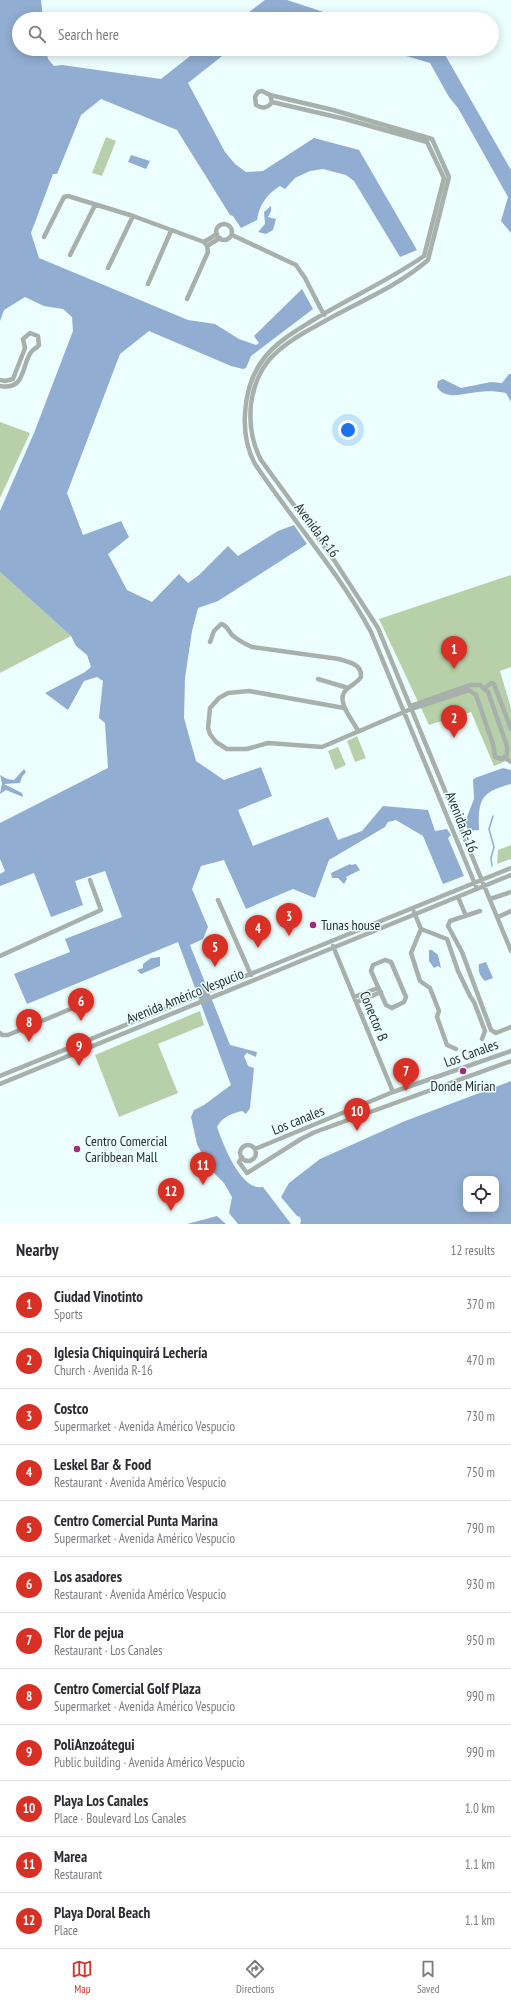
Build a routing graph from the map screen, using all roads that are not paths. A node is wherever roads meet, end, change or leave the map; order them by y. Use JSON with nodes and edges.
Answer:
{"nodes":[{"id":1,"x":270,"y":95,"type":"junction"},
{"id":2,"x":272,"y":102,"type":"junction"},
{"id":3,"x":364,"y":122,"type":"junction"},
{"id":4,"x":95,"y":205,"type":"junction"},
{"id":5,"x":133,"y":216,"type":"junction"},
{"id":6,"x":171,"y":231,"type":"junction"},
{"id":7,"x":232,"y":235,"type":"junction"},
{"id":8,"x":218,"y":236,"type":"junction"},
{"id":9,"x":44,"y":237,"type":"dead end"},
{"id":10,"x":205,"y":244,"type":"junction"},
{"id":11,"x":70,"y":255,"type":"dead end"},
{"id":12,"x":424,"y":256,"type":"junction"},
{"id":13,"x":428,"y":260,"type":"junction"},
{"id":14,"x":108,"y":268,"type":"dead end"},
{"id":15,"x":148,"y":284,"type":"dead end"},
{"id":16,"x":187,"y":299,"type":"dead end"},
{"id":17,"x":324,"y":314,"type":"junction"},
{"id":18,"x":326,"y":319,"type":"junction"},
{"id":19,"x":25,"y":348,"type":"junction"},
{"id":20,"x":32,"y":350,"type":"junction"},
{"id":21,"x":0,"y":380,"type":"edge"},
{"id":22,"x":0,"y":386,"type":"edge"},
{"id":23,"x":261,"y":460,"type":"junction"},
{"id":24,"x":255,"y":464,"type":"junction"},
{"id":25,"x":210,"y":642,"type":"dead end"},
{"id":26,"x":318,"y":679,"type":"dead end"},
{"id":27,"x":348,"y":688,"type":"junction"},
{"id":28,"x":485,"y":688,"type":"junction"},
{"id":29,"x":344,"y":708,"type":"junction"},
{"id":30,"x":411,"y":708,"type":"junction"},
{"id":31,"x":405,"y":712,"type":"junction"},
{"id":32,"x":511,"y":729,"type":"edge"},
{"id":33,"x":358,"y":731,"type":"junction"},
{"id":34,"x":423,"y":738,"type":"junction"},
{"id":35,"x":417,"y":741,"type":"junction"},
{"id":36,"x":505,"y":758,"type":"junction"},
{"id":37,"x":511,"y":762,"type":"edge"},
{"id":38,"x":511,"y":868,"type":"edge"},
{"id":39,"x":511,"y":875,"type":"edge"},
{"id":40,"x":90,"y":880,"type":"dead end"},
{"id":41,"x":481,"y":880,"type":"junction"},
{"id":42,"x":474,"y":883,"type":"junction"},
{"id":43,"x":483,"y":886,"type":"junction"},
{"id":44,"x":477,"y":889,"type":"junction"},
{"id":45,"x":511,"y":892,"type":"edge"},
{"id":46,"x":458,"y":897,"type":"junction"},
{"id":47,"x":490,"y":899,"type":"junction"},
{"id":48,"x":218,"y":900,"type":"dead end"},
{"id":49,"x":413,"y":908,"type":"junction"},
{"id":50,"x":480,"y":911,"type":"dead end"},
{"id":51,"x":511,"y":911,"type":"edge"},
{"id":52,"x":414,"y":914,"type":"junction"},
{"id":53,"x":466,"y":916,"type":"junction"},
{"id":54,"x":498,"y":917,"type":"junction"},
{"id":55,"x":420,"y":929,"type":"junction"},
{"id":56,"x":509,"y":938,"type":"edge"},
{"id":57,"x":331,"y":941,"type":"junction"},
{"id":58,"x":333,"y":947,"type":"junction"},
{"id":59,"x":511,"y":951,"type":"edge"},
{"id":60,"x":0,"y":956,"type":"edge"},
{"id":61,"x":251,"y":975,"type":"junction"},
{"id":62,"x":379,"y":990,"type":"junction"},
{"id":63,"x":356,"y":1000,"type":"junction"},
{"id":64,"x":85,"y":1003,"type":"dead end"},
{"id":65,"x":511,"y":1027,"type":"edge"},
{"id":66,"x":0,"y":1032,"type":"edge"},
{"id":67,"x":482,"y":1039,"type":"dead end"},
{"id":68,"x":456,"y":1049,"type":"dead end"},
{"id":69,"x":511,"y":1051,"type":"edge"},
{"id":70,"x":511,"y":1061,"type":"edge"},
{"id":71,"x":0,"y":1076,"type":"edge"},
{"id":72,"x":0,"y":1084,"type":"edge"},
{"id":73,"x":393,"y":1092,"type":"junction"},
{"id":74,"x":255,"y":1149,"type":"junction"},
{"id":75,"x":242,"y":1157,"type":"junction"}],
"edges":[{"from":1,"to":2,"type":"street"},
{"from":1,"to":2,"type":"street"},
{"from":1,"to":3,"type":"street"},
{"from":2,"to":3,"type":"street"},
{"from":3,"to":12,"type":"street"},
{"from":3,"to":13,"type":"street"},
{"from":4,"to":5,"type":"street"},
{"from":4,"to":9,"type":"street"},
{"from":4,"to":11,"type":"street"},
{"from":5,"to":6,"type":"street"},
{"from":5,"to":14,"type":"street"},
{"from":6,"to":10,"type":"street"},
{"from":6,"to":15,"type":"street"},
{"from":7,"to":8,"type":"street"},
{"from":7,"to":8,"type":"street"},
{"from":7,"to":17,"type":"street"},
{"from":8,"to":10,"type":"street"},
{"from":10,"to":16,"type":"street"},
{"from":12,"to":13,"type":"street"},
{"from":12,"to":17,"type":"street","name":"Avenida R-16"},
{"from":13,"to":18,"type":"street","name":"Avenida R-16"},
{"from":17,"to":18,"type":"street"},
{"from":17,"to":24,"type":"street","name":"Avenida R-16"},
{"from":18,"to":23,"type":"street","name":"Avenida R-16"},
{"from":19,"to":20,"type":"street"},
{"from":19,"to":20,"type":"street"},
{"from":19,"to":21,"type":"street"},
{"from":20,"to":22,"type":"street"},
{"from":23,"to":24,"type":"street"},
{"from":23,"to":30,"type":"street","name":"Avenida R-16"},
{"from":24,"to":31,"type":"street","name":"Avenida R-16"},
{"from":25,"to":27,"type":"street"},
{"from":26,"to":27,"type":"street"},
{"from":27,"to":29,"type":"street"},
{"from":28,"to":30,"type":"street"},
{"from":28,"to":32,"type":"street"},
{"from":28,"to":36,"type":"street"},
{"from":29,"to":33,"type":"street"},
{"from":29,"to":33,"type":"street"},
{"from":30,"to":31,"type":"street"},
{"from":30,"to":34,"type":"street","name":"Avenida R-16"},
{"from":30,"to":36,"type":"street"},
{"from":31,"to":33,"type":"street"},
{"from":31,"to":35,"type":"street","name":"Avenida R-16"},
{"from":34,"to":35,"type":"street"},
{"from":34,"to":41,"type":"street","name":"Avenida R-16"},
{"from":35,"to":42,"type":"street","name":"Avenida R-16"},
{"from":36,"to":37,"type":"street"},
{"from":38,"to":41,"type":"street","name":"Avenida Américo Vespucio"},
{"from":39,"to":43,"type":"street","name":"Avenida Américo Vespucio"},
{"from":40,"to":60,"type":"street"},
{"from":41,"to":42,"type":"street","name":"Avenida Américo Vespucio"},
{"from":41,"to":43,"type":"street","name":"Avenida R-16"},
{"from":42,"to":44,"type":"street","name":"Avenida R-16"},
{"from":42,"to":49,"type":"street","name":"Avenida Américo Vespucio"},
{"from":43,"to":44,"type":"street","name":"Avenida Américo Vespucio"},
{"from":43,"to":47,"type":"street","name":"Avenida R-16"},
{"from":44,"to":46,"type":"street","name":"Avenida Américo Vespucio"},
{"from":45,"to":47,"type":"street"},
{"from":46,"to":52,"type":"street","name":"Avenida Américo Vespucio"},
{"from":46,"to":53,"type":"street"},
{"from":47,"to":54,"type":"street","name":"Avenida R-16"},
{"from":48,"to":61,"type":"street"},
{"from":49,"to":52,"type":"street"},
{"from":49,"to":57,"type":"street","name":"Avenida Américo Vespucio"},
{"from":50,"to":53,"type":"street"},
{"from":51,"to":54,"type":"street"},
{"from":52,"to":55,"type":"street"},
{"from":52,"to":58,"type":"street","name":"Avenida Américo Vespucio"},
{"from":53,"to":65,"type":"street"},
{"from":54,"to":56,"type":"street","name":"Avenida R-16"},
{"from":55,"to":67,"type":"street"},
{"from":55,"to":68,"type":"street"},
{"from":56,"to":59,"type":"street","name":"Avenida R-16"},
{"from":57,"to":58,"type":"street","name":"Conector B"},
{"from":57,"to":61,"type":"street","name":"Avenida Américo Vespucio"},
{"from":58,"to":63,"type":"street","name":"Conector B"},
{"from":58,"to":72,"type":"street","name":"Avenida Américo Vespucio"},
{"from":61,"to":71,"type":"street","name":"Avenida Américo Vespucio"},
{"from":62,"to":62,"type":"street"},
{"from":62,"to":63,"type":"street"},
{"from":63,"to":73,"type":"street","name":"Conector B"},
{"from":64,"to":66,"type":"street"},
{"from":69,"to":73,"type":"street","name":"Los Canales"},
{"from":70,"to":75,"type":"street"},
{"from":73,"to":74,"type":"street","name":"Los canales"},
{"from":74,"to":75,"type":"street"},
{"from":74,"to":75,"type":"street"}]}
